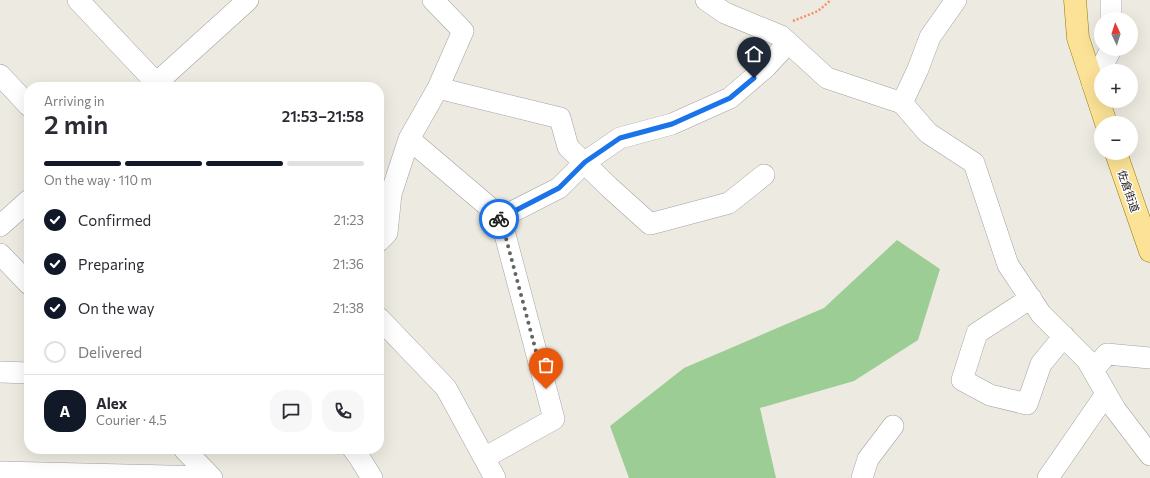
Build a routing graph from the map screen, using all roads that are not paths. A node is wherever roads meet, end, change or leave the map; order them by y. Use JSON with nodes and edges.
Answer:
{"nodes":[{"id":1,"x":78,"y":0,"type":"edge"},
{"id":2,"x":248,"y":0,"type":"edge"},
{"id":3,"x":433,"y":0,"type":"edge"},
{"id":4,"x":706,"y":0,"type":"edge"},
{"id":5,"x":956,"y":0,"type":"edge"},
{"id":6,"x":1075,"y":0,"type":"edge"},
{"id":7,"x":1111,"y":0,"type":"edge"},
{"id":8,"x":1111,"y":12,"type":"edge"},
{"id":9,"x":782,"y":38,"type":"junction"},
{"id":10,"x":1108,"y":56,"type":"edge"},
{"id":11,"x":0,"y":75,"type":"edge"},
{"id":12,"x":152,"y":82,"type":"edge"},
{"id":13,"x":160,"y":82,"type":"edge"},
{"id":14,"x":1093,"y":85,"type":"junction"},
{"id":15,"x":438,"y":88,"type":"junction"},
{"id":16,"x":24,"y":101,"type":"edge"},
{"id":17,"x":902,"y":103,"type":"junction"},
{"id":18,"x":1104,"y":116,"type":"edge"},
{"id":19,"x":409,"y":139,"type":"junction"},
{"id":20,"x":1118,"y":160,"type":"edge"},
{"id":21,"x":585,"y":162,"type":"junction"},
{"id":22,"x":764,"y":175,"type":"dead end"},
{"id":23,"x":24,"y":204,"type":"edge"},
{"id":24,"x":498,"y":219,"type":"junction"},
{"id":25,"x":0,"y":226,"type":"edge"},
{"id":26,"x":384,"y":236,"type":"edge"},
{"id":27,"x":1150,"y":251,"type":"edge"},
{"id":28,"x":0,"y":254,"type":"edge"},
{"id":29,"x":24,"y":279,"type":"edge"},
{"id":30,"x":1031,"y":298,"type":"junction"},
{"id":31,"x":384,"y":323,"type":"edge"},
{"id":32,"x":1064,"y":336,"type":"junction"},
{"id":33,"x":1150,"y":358,"type":"edge"},
{"id":34,"x":1093,"y":370,"type":"junction"},
{"id":35,"x":0,"y":372,"type":"edge"},
{"id":36,"x":24,"y":373,"type":"edge"},
{"id":37,"x":1106,"y":394,"type":"junction"},
{"id":38,"x":893,"y":426,"type":"dead end"},
{"id":39,"x":189,"y":454,"type":"edge"},
{"id":40,"x":357,"y":454,"type":"edge"},
{"id":41,"x":1150,"y":455,"type":"edge"},
{"id":42,"x":484,"y":458,"type":"junction"},
{"id":43,"x":0,"y":472,"type":"edge"},
{"id":44,"x":212,"y":478,"type":"edge"},
{"id":45,"x":372,"y":478,"type":"edge"},
{"id":46,"x":495,"y":478,"type":"edge"},
{"id":47,"x":862,"y":478,"type":"edge"},
{"id":48,"x":1048,"y":478,"type":"edge"}],
"edges":[{"from":1,"to":12,"type":"street"},
{"from":2,"to":13,"type":"street"},
{"from":3,"to":15,"type":"street"},
{"from":4,"to":9,"type":"street"},
{"from":5,"to":17,"type":"street"},
{"from":6,"to":14,"type":"main road"},
{"from":7,"to":8,"type":"street"},
{"from":9,"to":17,"type":"street"},
{"from":9,"to":21,"type":"street"},
{"from":10,"to":14,"type":"street"},
{"from":11,"to":16,"type":"street"},
{"from":14,"to":18,"type":"main road"},
{"from":15,"to":19,"type":"street"},
{"from":15,"to":21,"type":"street"},
{"from":17,"to":30,"type":"street"},
{"from":19,"to":24,"type":"street"},
{"from":19,"to":26,"type":"street"},
{"from":20,"to":27,"type":"main road","name":"佐倉街道"},
{"from":21,"to":22,"type":"street"},
{"from":21,"to":24,"type":"street"},
{"from":23,"to":25,"type":"street"},
{"from":24,"to":42,"type":"street"},
{"from":28,"to":29,"type":"street"},
{"from":30,"to":32,"type":"street"},
{"from":30,"to":32,"type":"street"},
{"from":31,"to":42,"type":"street"},
{"from":32,"to":34,"type":"street"},
{"from":33,"to":34,"type":"street"},
{"from":34,"to":37,"type":"street"},
{"from":35,"to":36,"type":"street"},
{"from":37,"to":41,"type":"street"},
{"from":37,"to":48,"type":"street"},
{"from":38,"to":47,"type":"street"},
{"from":39,"to":44,"type":"street"},
{"from":40,"to":45,"type":"street"},
{"from":42,"to":46,"type":"street"},
{"from":43,"to":44,"type":"street"}]}
